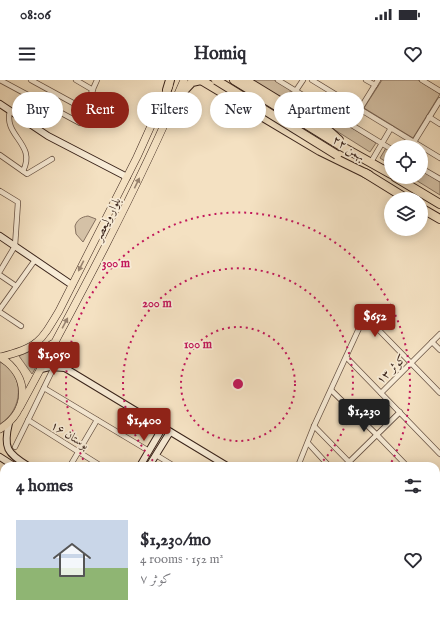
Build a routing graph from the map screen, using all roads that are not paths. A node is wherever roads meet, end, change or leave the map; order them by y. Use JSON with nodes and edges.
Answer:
{"nodes":[{"id":1,"x":0,"y":80,"type":"edge"},
{"id":2,"x":31,"y":80,"type":"edge"},
{"id":3,"x":76,"y":80,"type":"edge"},
{"id":4,"x":97,"y":80,"type":"edge"},
{"id":5,"x":171,"y":80,"type":"edge"},
{"id":6,"x":184,"y":80,"type":"edge"},
{"id":7,"x":201,"y":80,"type":"edge"},
{"id":8,"x":234,"y":80,"type":"edge"},
{"id":9,"x":245,"y":80,"type":"edge"},
{"id":10,"x":278,"y":80,"type":"edge"},
{"id":11,"x":302,"y":80,"type":"edge"},
{"id":12,"x":312,"y":80,"type":"edge"},
{"id":13,"x":366,"y":80,"type":"edge"},
{"id":14,"x":378,"y":80,"type":"edge"},
{"id":15,"x":422,"y":80,"type":"edge"},
{"id":16,"x":217,"y":83,"type":"edge"},
{"id":17,"x":375,"y":85,"type":"junction"},
{"id":18,"x":93,"y":90,"type":"junction"},
{"id":19,"x":167,"y":90,"type":"joint"},
{"id":20,"x":296,"y":91,"type":"junction"},
{"id":21,"x":440,"y":91,"type":"edge"},
{"id":22,"x":179,"y":92,"type":"edge"},
{"id":23,"x":183,"y":92,"type":"edge"},
{"id":24,"x":332,"y":92,"type":"edge"},
{"id":25,"x":440,"y":100,"type":"edge"},
{"id":26,"x":364,"y":103,"type":"edge"},
{"id":27,"x":0,"y":104,"type":"edge"},
{"id":28,"x":10,"y":110,"type":"junction"},
{"id":29,"x":364,"y":111,"type":"edge"},
{"id":30,"x":429,"y":117,"type":"junction"},
{"id":31,"x":71,"y":118,"type":"edge"},
{"id":32,"x":440,"y":124,"type":"edge"},
{"id":33,"x":162,"y":128,"type":"edge"},
{"id":34,"x":391,"y":128,"type":"junction"},
{"id":35,"x":411,"y":140,"type":"edge"},
{"id":36,"x":415,"y":140,"type":"edge"},
{"id":37,"x":382,"y":144,"type":"junction"},
{"id":38,"x":428,"y":151,"type":"edge"},
{"id":39,"x":0,"y":155,"type":"edge"},
{"id":40,"x":137,"y":157,"type":"junction"},
{"id":41,"x":362,"y":157,"type":"junction"},
{"id":42,"x":440,"y":158,"type":"edge"},
{"id":43,"x":52,"y":159,"type":"dead end"},
{"id":44,"x":147,"y":162,"type":"junction"},
{"id":45,"x":371,"y":162,"type":"junction"},
{"id":46,"x":384,"y":170,"type":"edge"},
{"id":47,"x":23,"y":171,"type":"junction"},
{"id":48,"x":428,"y":172,"type":"edge"},
{"id":49,"x":369,"y":175,"type":"junction"},
{"id":50,"x":126,"y":177,"type":"junction"},
{"id":51,"x":440,"y":179,"type":"edge"},
{"id":52,"x":407,"y":184,"type":"edge"},
{"id":53,"x":0,"y":191,"type":"edge"},
{"id":54,"x":396,"y":192,"type":"edge"},
{"id":55,"x":440,"y":204,"type":"edge"},
{"id":56,"x":428,"y":212,"type":"edge"},
{"id":57,"x":440,"y":219,"type":"edge"},
{"id":58,"x":1,"y":240,"type":"edge"},
{"id":59,"x":15,"y":246,"type":"junction"},
{"id":60,"x":35,"y":260,"type":"junction"},
{"id":61,"x":0,"y":272,"type":"edge"},
{"id":62,"x":0,"y":275,"type":"edge"},
{"id":63,"x":72,"y":285,"type":"junction"},
{"id":64,"x":16,"y":286,"type":"junction"},
{"id":65,"x":0,"y":311,"type":"edge"},
{"id":66,"x":21,"y":326,"type":"dead end"},
{"id":67,"x":440,"y":334,"type":"edge"},
{"id":68,"x":55,"y":342,"type":"junction"},
{"id":69,"x":432,"y":342,"type":"junction"},
{"id":70,"x":36,"y":343,"type":"junction"},
{"id":71,"x":51,"y":350,"type":"junction"},
{"id":72,"x":440,"y":350,"type":"edge"},
{"id":73,"x":0,"y":357,"type":"edge"},
{"id":74,"x":347,"y":358,"type":"junction"},
{"id":75,"x":410,"y":363,"type":"junction"},
{"id":76,"x":54,"y":367,"type":"junction"},
{"id":77,"x":65,"y":368,"type":"junction"},
{"id":78,"x":41,"y":369,"type":"junction"},
{"id":79,"x":44,"y":388,"type":"junction"},
{"id":80,"x":331,"y":390,"type":"junction"},
{"id":81,"x":381,"y":393,"type":"junction"},
{"id":82,"x":440,"y":393,"type":"edge"},
{"id":83,"x":20,"y":407,"type":"junction"},
{"id":84,"x":400,"y":412,"type":"junction"},
{"id":85,"x":28,"y":420,"type":"junction"},
{"id":86,"x":97,"y":420,"type":"junction"},
{"id":87,"x":9,"y":423,"type":"junction"},
{"id":88,"x":314,"y":426,"type":"junction"},
{"id":89,"x":163,"y":427,"type":"junction"},
{"id":90,"x":0,"y":429,"type":"edge"},
{"id":91,"x":170,"y":432,"type":"junction"},
{"id":92,"x":377,"y":435,"type":"junction"},
{"id":93,"x":3,"y":441,"type":"edge"},
{"id":94,"x":308,"y":443,"type":"junction"},
{"id":95,"x":15,"y":446,"type":"dead end"},
{"id":96,"x":149,"y":451,"type":"junction"},
{"id":97,"x":78,"y":452,"type":"junction"},
{"id":98,"x":440,"y":454,"type":"edge"},
{"id":99,"x":156,"y":455,"type":"junction"},
{"id":100,"x":22,"y":462,"type":"edge"},
{"id":101,"x":72,"y":462,"type":"edge"},
{"id":102,"x":94,"y":462,"type":"edge"},
{"id":103,"x":142,"y":462,"type":"edge"},
{"id":104,"x":152,"y":462,"type":"edge"},
{"id":105,"x":167,"y":462,"type":"edge"},
{"id":106,"x":220,"y":462,"type":"edge"},
{"id":107,"x":300,"y":462,"type":"edge"},
{"id":108,"x":325,"y":462,"type":"edge"},
{"id":109,"x":346,"y":462,"type":"edge"},
{"id":110,"x":352,"y":462,"type":"edge"},
{"id":111,"x":403,"y":462,"type":"edge"}],
"edges":[{"from":1,"to":31,"type":"street"},
{"from":2,"to":18,"type":"street"},
{"from":3,"to":18,"type":"street"},
{"from":4,"to":18,"type":"street"},
{"from":5,"to":19,"type":"highway"},
{"from":6,"to":22,"type":"main road","name":"بلوار ولیعصر"},
{"from":7,"to":16,"type":"highway"},
{"from":7,"to":23,"type":"highway"},
{"from":8,"to":41,"type":"highway","name":"۲۲ بهمن"},
{"from":9,"to":41,"type":"highway"},
{"from":10,"to":20,"type":"street"},
{"from":11,"to":20,"type":"street"},
{"from":12,"to":24,"type":"street"},
{"from":13,"to":17,"type":"street"},
{"from":14,"to":17,"type":"street"},
{"from":15,"to":21,"type":"street"},
{"from":16,"to":49,"type":"highway","name":"۲۲ بهمن","bridge":true},
{"from":16,"to":49,"type":"highway"},
{"from":17,"to":26,"type":"street"},
{"from":19,"to":40,"type":"main road","name":"بلوار ولیعصر"},
{"from":20,"to":37,"type":"street"},
{"from":25,"to":30,"type":"street"},
{"from":27,"to":28,"type":"street"},
{"from":28,"to":47,"type":"street"},
{"from":28,"to":50,"type":"street"},
{"from":29,"to":34,"type":"street"},
{"from":30,"to":32,"type":"street"},
{"from":30,"to":36,"type":"street"},
{"from":33,"to":44,"type":"main road","name":"بلوار ولیعصر"},
{"from":34,"to":35,"type":"street"},
{"from":34,"to":37,"type":"street"},
{"from":37,"to":45,"type":"street"},
{"from":38,"to":42,"type":"street"},
{"from":39,"to":47,"type":"street"},
{"from":40,"to":44,"type":"main road"},
{"from":40,"to":50,"type":"main road","name":"بلوار ولیعصر"},
{"from":41,"to":45,"type":"highway","name":"۲۲ بهمن"},
{"from":43,"to":47,"type":"street"},
{"from":68,"to":44,"type":"main road","name":"بلوار ولیعصر","one_way":true},
{"from":45,"to":46,"type":"highway","name":"۲۲ بهمن"},
{"from":48,"to":51,"type":"street"},
{"from":49,"to":54,"type":"highway","name":"۲۲ بهمن"},
{"from":50,"to":63,"type":"main road","name":"بلوار ولیعصر","one_way":true},
{"from":52,"to":55,"type":"highway"},
{"from":53,"to":59,"type":"street"},
{"from":56,"to":57,"type":"highway"},
{"from":58,"to":59,"type":"street"},
{"from":59,"to":60,"type":"street"},
{"from":59,"to":61,"type":"street"},
{"from":60,"to":63,"type":"street"},
{"from":60,"to":64,"type":"street"},
{"from":62,"to":64,"type":"street"},
{"from":63,"to":70,"type":"main road","name":"بلوار ولیعصر"},
{"from":64,"to":65,"type":"street"},
{"from":65,"to":66,"type":"street"},
{"from":67,"to":69,"type":"street","name":"کوثر ۱۳"},
{"from":68,"to":70,"type":"main road"},
{"from":68,"to":71,"type":"main road","name":"بلوار ولیعصر"},
{"from":69,"to":72,"type":"street"},
{"from":69,"to":75,"type":"street","name":"کوثر ۱۳"},
{"from":70,"to":73,"type":"main road","name":"بلوار ولیعصر"},
{"from":71,"to":77,"type":"street"},
{"from":71,"to":78,"type":"main road","name":"بلوار ولیعصر"},
{"from":73,"to":83,"type":"main road"},
{"from":74,"to":75,"type":"street"},
{"from":74,"to":80,"type":"street"},
{"from":74,"to":81,"type":"street"},
{"from":75,"to":81,"type":"street","name":"کوثر ۱۳"},
{"from":75,"to":82,"type":"street"},
{"from":76,"to":77,"type":"street"},
{"from":76,"to":78,"type":"street"},
{"from":76,"to":79,"type":"street"},
{"from":77,"to":89,"type":"street"},
{"from":78,"to":83,"type":"main road","name":"بلوار ولیعصر"},
{"from":79,"to":85,"type":"street"},
{"from":79,"to":86,"type":"street"},
{"from":80,"to":88,"type":"street"},
{"from":80,"to":92,"type":"street"},
{"from":81,"to":84,"type":"street"},
{"from":83,"to":87,"type":"main road","name":"بلوار ولیعصر"},
{"from":84,"to":92,"type":"street"},
{"from":84,"to":98,"type":"street"},
{"from":85,"to":95,"type":"street"},
{"from":85,"to":97,"type":"street","name":"بوستان ۱۶"},
{"from":86,"to":96,"type":"street"},
{"from":86,"to":97,"type":"street"},
{"from":87,"to":90,"type":"main road"},
{"from":87,"to":93,"type":"street"},
{"from":88,"to":94,"type":"street"},
{"from":88,"to":109,"type":"street"},
{"from":89,"to":91,"type":"street"},
{"from":89,"to":96,"type":"street"},
{"from":91,"to":99,"type":"street"},
{"from":91,"to":106,"type":"street"},
{"from":92,"to":110,"type":"street"},
{"from":92,"to":111,"type":"street"},
{"from":93,"to":100,"type":"street"},
{"from":94,"to":107,"type":"street"},
{"from":94,"to":108,"type":"street"},
{"from":96,"to":103,"type":"street"},
{"from":97,"to":101,"type":"street"},
{"from":97,"to":102,"type":"street","name":"بوستان ۱۶"},
{"from":99,"to":104,"type":"street"},
{"from":99,"to":105,"type":"street"}]}
